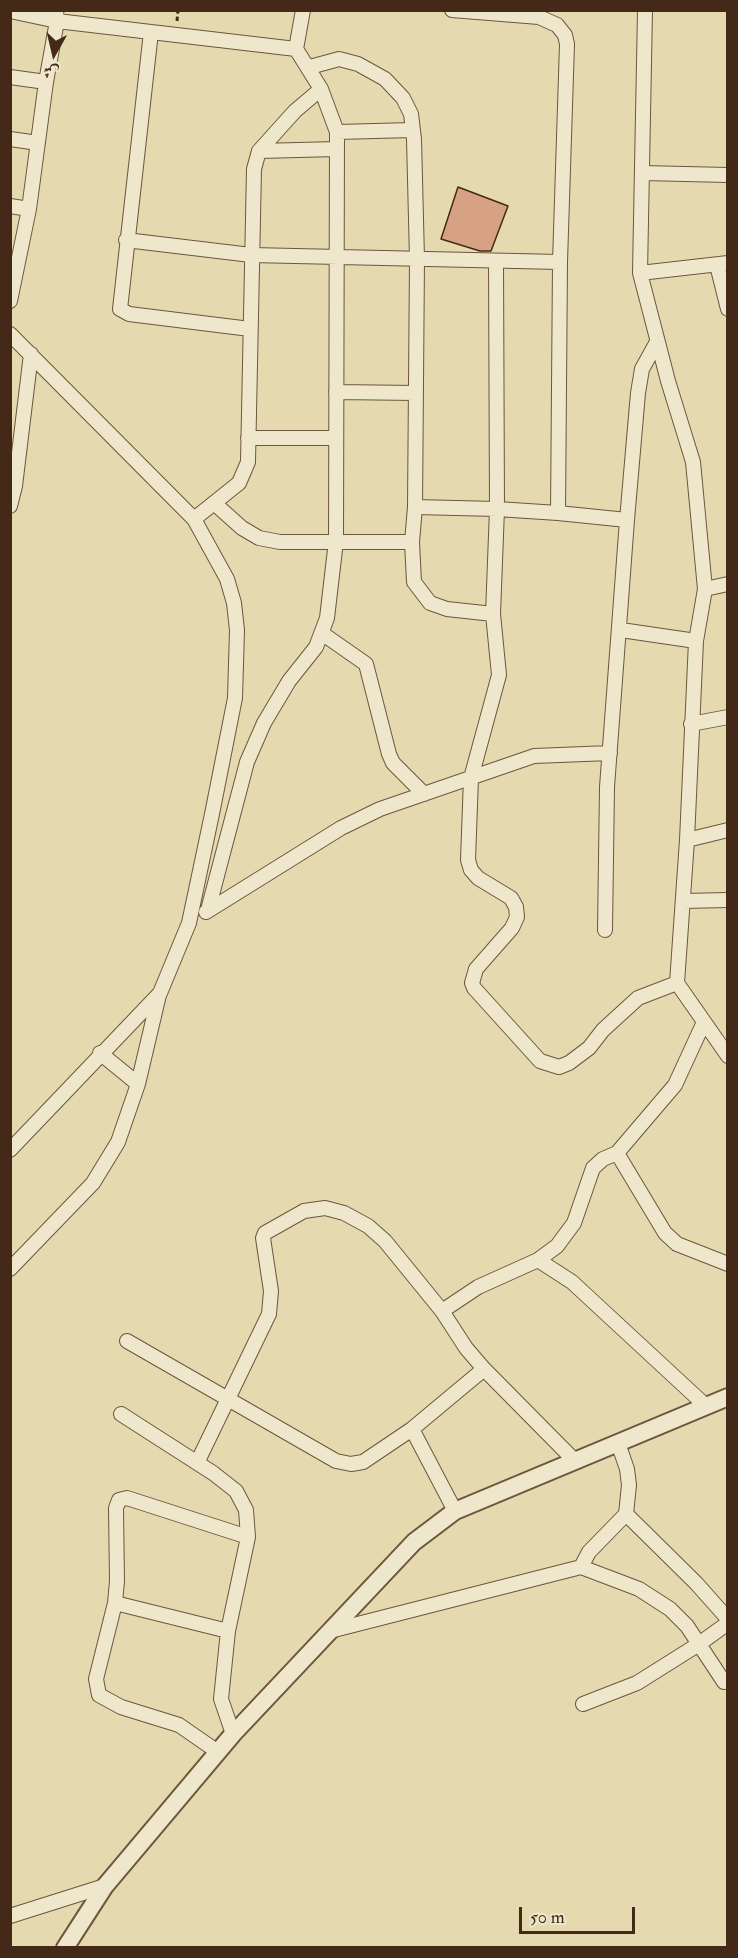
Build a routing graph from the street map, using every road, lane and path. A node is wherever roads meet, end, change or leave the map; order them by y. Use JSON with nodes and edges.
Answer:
{"nodes":[{"id":1,"x":303,"y":10,"type":"edge"},
{"id":2,"x":452,"y":10,"type":"edge"},
{"id":3,"x":645,"y":10,"type":"edge"},
{"id":4,"x":10,"y":11,"type":"edge"},
{"id":5,"x":57,"y":16,"type":"edge"},
{"id":6,"x":151,"y":32,"type":"junction"},
{"id":7,"x":296,"y":49,"type":"junction"},
{"id":8,"x":310,"y":67,"type":"junction"},
{"id":9,"x":10,"y":77,"type":"edge"},
{"id":10,"x":45,"y":82,"type":"junction"},
{"id":11,"x":321,"y":88,"type":"junction"},
{"id":12,"x":413,"y":130,"type":"junction"},
{"id":13,"x":337,"y":132,"type":"junction"},
{"id":14,"x":10,"y":139,"type":"edge"},
{"id":15,"x":38,"y":143,"type":"junction"},
{"id":16,"x":337,"y":149,"type":"junction"},
{"id":17,"x":259,"y":151,"type":"junction"},
{"id":18,"x":642,"y":173,"type":"junction"},
{"id":19,"x":728,"y":175,"type":"edge"},
{"id":20,"x":10,"y":206,"type":"edge"},
{"id":21,"x":29,"y":209,"type":"junction"},
{"id":22,"x":126,"y":240,"type":"junction"},
{"id":23,"x":251,"y":255,"type":"junction"},
{"id":24,"x":336,"y":257,"type":"junction"},
{"id":25,"x":417,"y":259,"type":"junction"},
{"id":26,"x":496,"y":261,"type":"junction"},
{"id":27,"x":560,"y":262,"type":"junction"},
{"id":28,"x":722,"y":264,"type":"edge"},
{"id":29,"x":640,"y":273,"type":"junction"},
{"id":30,"x":10,"y":302,"type":"edge"},
{"id":31,"x":728,"y":309,"type":"edge"},
{"id":32,"x":250,"y":329,"type":"junction"},
{"id":33,"x":10,"y":334,"type":"edge"},
{"id":34,"x":657,"y":342,"type":"junction"},
{"id":35,"x":30,"y":354,"type":"junction"},
{"id":36,"x":336,"y":392,"type":"junction"},
{"id":37,"x":416,"y":393,"type":"junction"},
{"id":38,"x":248,"y":438,"type":"junction"},
{"id":39,"x":336,"y":438,"type":"junction"},
{"id":40,"x":214,"y":503,"type":"junction"},
{"id":41,"x":10,"y":506,"type":"edge"},
{"id":42,"x":415,"y":507,"type":"junction"},
{"id":43,"x":497,"y":509,"type":"junction"},
{"id":44,"x":558,"y":513,"type":"junction"},
{"id":45,"x":194,"y":519,"type":"junction"},
{"id":46,"x":627,"y":520,"type":"junction"},
{"id":47,"x":336,"y":541,"type":"junction"},
{"id":48,"x":412,"y":542,"type":"junction"},
{"id":49,"x":728,"y":584,"type":"edge"},
{"id":50,"x":705,"y":590,"type":"junction"},
{"id":51,"x":493,"y":614,"type":"junction"},
{"id":52,"x":621,"y":630,"type":"junction"},
{"id":53,"x":322,"y":634,"type":"junction"},
{"id":54,"x":696,"y":641,"type":"junction"},
{"id":55,"x":728,"y":717,"type":"edge"},
{"id":56,"x":691,"y":724,"type":"junction"},
{"id":57,"x":610,"y":753,"type":"junction"},
{"id":58,"x":471,"y":778,"type":"junction"},
{"id":59,"x":423,"y":794,"type":"junction"},
{"id":60,"x":728,"y":830,"type":"edge"},
{"id":61,"x":687,"y":840,"type":"junction"},
{"id":62,"x":728,"y":900,"type":"edge"},
{"id":63,"x":683,"y":901,"type":"junction"},
{"id":64,"x":208,"y":910,"type":"junction"},
{"id":65,"x":189,"y":923,"type":"junction"},
{"id":66,"x":605,"y":930,"type":"dead end"},
{"id":67,"x":677,"y":983,"type":"junction"},
{"id":68,"x":160,"y":993,"type":"junction"},
{"id":69,"x":704,"y":1022,"type":"junction"},
{"id":70,"x":100,"y":1053,"type":"junction"},
{"id":71,"x":727,"y":1053,"type":"edge"},
{"id":72,"x":138,"y":1084,"type":"junction"},
{"id":73,"x":10,"y":1150,"type":"edge"},
{"id":74,"x":617,"y":1153,"type":"junction"},
{"id":75,"x":538,"y":1260,"type":"junction"},
{"id":76,"x":728,"y":1264,"type":"edge"},
{"id":77,"x":10,"y":1269,"type":"edge"},
{"id":78,"x":442,"y":1311,"type":"junction"},
{"id":79,"x":127,"y":1341,"type":"dead end"},
{"id":80,"x":484,"y":1369,"type":"junction"},
{"id":81,"x":728,"y":1397,"type":"edge"},
{"id":82,"x":228,"y":1399,"type":"junction"},
{"id":83,"x":706,"y":1406,"type":"junction"},
{"id":84,"x":121,"y":1414,"type":"dead end"},
{"id":85,"x":412,"y":1429,"type":"junction"},
{"id":86,"x":618,"y":1443,"type":"junction"},
{"id":87,"x":574,"y":1460,"type":"junction"},
{"id":88,"x":197,"y":1463,"type":"junction"},
{"id":89,"x":455,"y":1511,"type":"junction"},
{"id":90,"x":626,"y":1514,"type":"junction"},
{"id":91,"x":248,"y":1537,"type":"junction"},
{"id":92,"x":581,"y":1567,"type":"junction"},
{"id":93,"x":115,"y":1603,"type":"junction"},
{"id":94,"x":728,"y":1621,"type":"edge"},
{"id":95,"x":334,"y":1629,"type":"junction"},
{"id":96,"x":228,"y":1631,"type":"junction"},
{"id":97,"x":699,"y":1644,"type":"junction"},
{"id":98,"x":724,"y":1682,"type":"dead end"},
{"id":99,"x":583,"y":1704,"type":"dead end"},
{"id":100,"x":233,"y":1734,"type":"junction"},
{"id":101,"x":218,"y":1752,"type":"junction"},
{"id":102,"x":105,"y":1886,"type":"junction"},
{"id":103,"x":10,"y":1916,"type":"edge"},
{"id":104,"x":65,"y":1947,"type":"edge"}],
"edges":[{"from":1,"to":7,"type":"street"},
{"from":2,"to":27,"type":"street"},
{"from":3,"to":18,"type":"street"},
{"from":4,"to":5,"type":"street"},
{"from":5,"to":6,"type":"street"},
{"from":5,"to":10,"type":"street"},
{"from":6,"to":7,"type":"street"},
{"from":6,"to":22,"type":"street"},
{"from":7,"to":8,"type":"street"},
{"from":8,"to":11,"type":"street"},
{"from":8,"to":12,"type":"street"},
{"from":9,"to":10,"type":"street"},
{"from":10,"to":15,"type":"street"},
{"from":11,"to":13,"type":"street"},
{"from":11,"to":17,"type":"street"},
{"from":12,"to":13,"type":"street"},
{"from":12,"to":25,"type":"street"},
{"from":13,"to":16,"type":"street"},
{"from":14,"to":15,"type":"street"},
{"from":15,"to":21,"type":"street"},
{"from":16,"to":17,"type":"street"},
{"from":16,"to":24,"type":"street"},
{"from":17,"to":23,"type":"street"},
{"from":18,"to":19,"type":"street"},
{"from":18,"to":29,"type":"street"},
{"from":20,"to":21,"type":"street"},
{"from":21,"to":30,"type":"street"},
{"from":22,"to":23,"type":"street"},
{"from":22,"to":32,"type":"street"},
{"from":23,"to":24,"type":"street"},
{"from":23,"to":32,"type":"street"},
{"from":24,"to":25,"type":"street"},
{"from":24,"to":36,"type":"street"},
{"from":25,"to":26,"type":"street"},
{"from":25,"to":37,"type":"street"},
{"from":26,"to":27,"type":"street"},
{"from":26,"to":43,"type":"street"},
{"from":27,"to":44,"type":"street"},
{"from":28,"to":29,"type":"street"},
{"from":28,"to":31,"type":"street"},
{"from":29,"to":34,"type":"street"},
{"from":32,"to":38,"type":"street"},
{"from":33,"to":35,"type":"street"},
{"from":34,"to":46,"type":"street"},
{"from":34,"to":50,"type":"street"},
{"from":35,"to":41,"type":"street"},
{"from":35,"to":45,"type":"street"},
{"from":36,"to":37,"type":"street"},
{"from":36,"to":39,"type":"street"},
{"from":37,"to":42,"type":"street"},
{"from":38,"to":39,"type":"street"},
{"from":38,"to":40,"type":"street"},
{"from":39,"to":47,"type":"street"},
{"from":40,"to":45,"type":"street"},
{"from":40,"to":47,"type":"street"},
{"from":42,"to":43,"type":"street"},
{"from":42,"to":48,"type":"street"},
{"from":43,"to":44,"type":"street"},
{"from":43,"to":51,"type":"street"},
{"from":44,"to":46,"type":"street"},
{"from":45,"to":65,"type":"street"},
{"from":46,"to":52,"type":"street"},
{"from":47,"to":48,"type":"street"},
{"from":47,"to":53,"type":"street"},
{"from":48,"to":51,"type":"street"},
{"from":49,"to":50,"type":"street"},
{"from":50,"to":54,"type":"street"},
{"from":51,"to":58,"type":"street"},
{"from":52,"to":54,"type":"street"},
{"from":52,"to":57,"type":"street"},
{"from":53,"to":59,"type":"street"},
{"from":53,"to":64,"type":"street"},
{"from":54,"to":56,"type":"street"},
{"from":55,"to":56,"type":"street"},
{"from":56,"to":61,"type":"street"},
{"from":57,"to":58,"type":"street"},
{"from":57,"to":66,"type":"street"},
{"from":58,"to":59,"type":"street"},
{"from":58,"to":67,"type":"street"},
{"from":59,"to":64,"type":"street"},
{"from":60,"to":61,"type":"street"},
{"from":61,"to":63,"type":"street"},
{"from":62,"to":63,"type":"street"},
{"from":63,"to":67,"type":"street"},
{"from":64,"to":65,"type":"street"},
{"from":65,"to":68,"type":"street"},
{"from":67,"to":69,"type":"street"},
{"from":68,"to":70,"type":"street"},
{"from":68,"to":72,"type":"street"},
{"from":69,"to":71,"type":"street"},
{"from":69,"to":74,"type":"street"},
{"from":70,"to":72,"type":"street"},
{"from":70,"to":73,"type":"street"},
{"from":72,"to":77,"type":"street"},
{"from":74,"to":75,"type":"street"},
{"from":74,"to":76,"type":"street"},
{"from":75,"to":78,"type":"street"},
{"from":75,"to":83,"type":"street"},
{"from":78,"to":80,"type":"street"},
{"from":78,"to":82,"type":"street"},
{"from":79,"to":82,"type":"street"},
{"from":80,"to":85,"type":"street"},
{"from":80,"to":87,"type":"street"},
{"from":81,"to":83,"type":"street"},
{"from":82,"to":85,"type":"street"},
{"from":82,"to":88,"type":"street"},
{"from":83,"to":86,"type":"street"},
{"from":84,"to":88,"type":"street"},
{"from":85,"to":89,"type":"street"},
{"from":86,"to":87,"type":"street"},
{"from":86,"to":90,"type":"street"},
{"from":87,"to":89,"type":"street"},
{"from":88,"to":91,"type":"street"},
{"from":89,"to":95,"type":"street"},
{"from":90,"to":92,"type":"street"},
{"from":90,"to":94,"type":"street"},
{"from":91,"to":93,"type":"street"},
{"from":91,"to":96,"type":"street"},
{"from":92,"to":95,"type":"street"},
{"from":92,"to":97,"type":"street"},
{"from":93,"to":96,"type":"street"},
{"from":93,"to":101,"type":"street"},
{"from":94,"to":97,"type":"street"},
{"from":95,"to":100,"type":"street"},
{"from":96,"to":100,"type":"street"},
{"from":97,"to":98,"type":"street"},
{"from":97,"to":99,"type":"street"},
{"from":100,"to":101,"type":"street"},
{"from":101,"to":102,"type":"street"},
{"from":102,"to":103,"type":"street"},
{"from":102,"to":104,"type":"street"}]}
